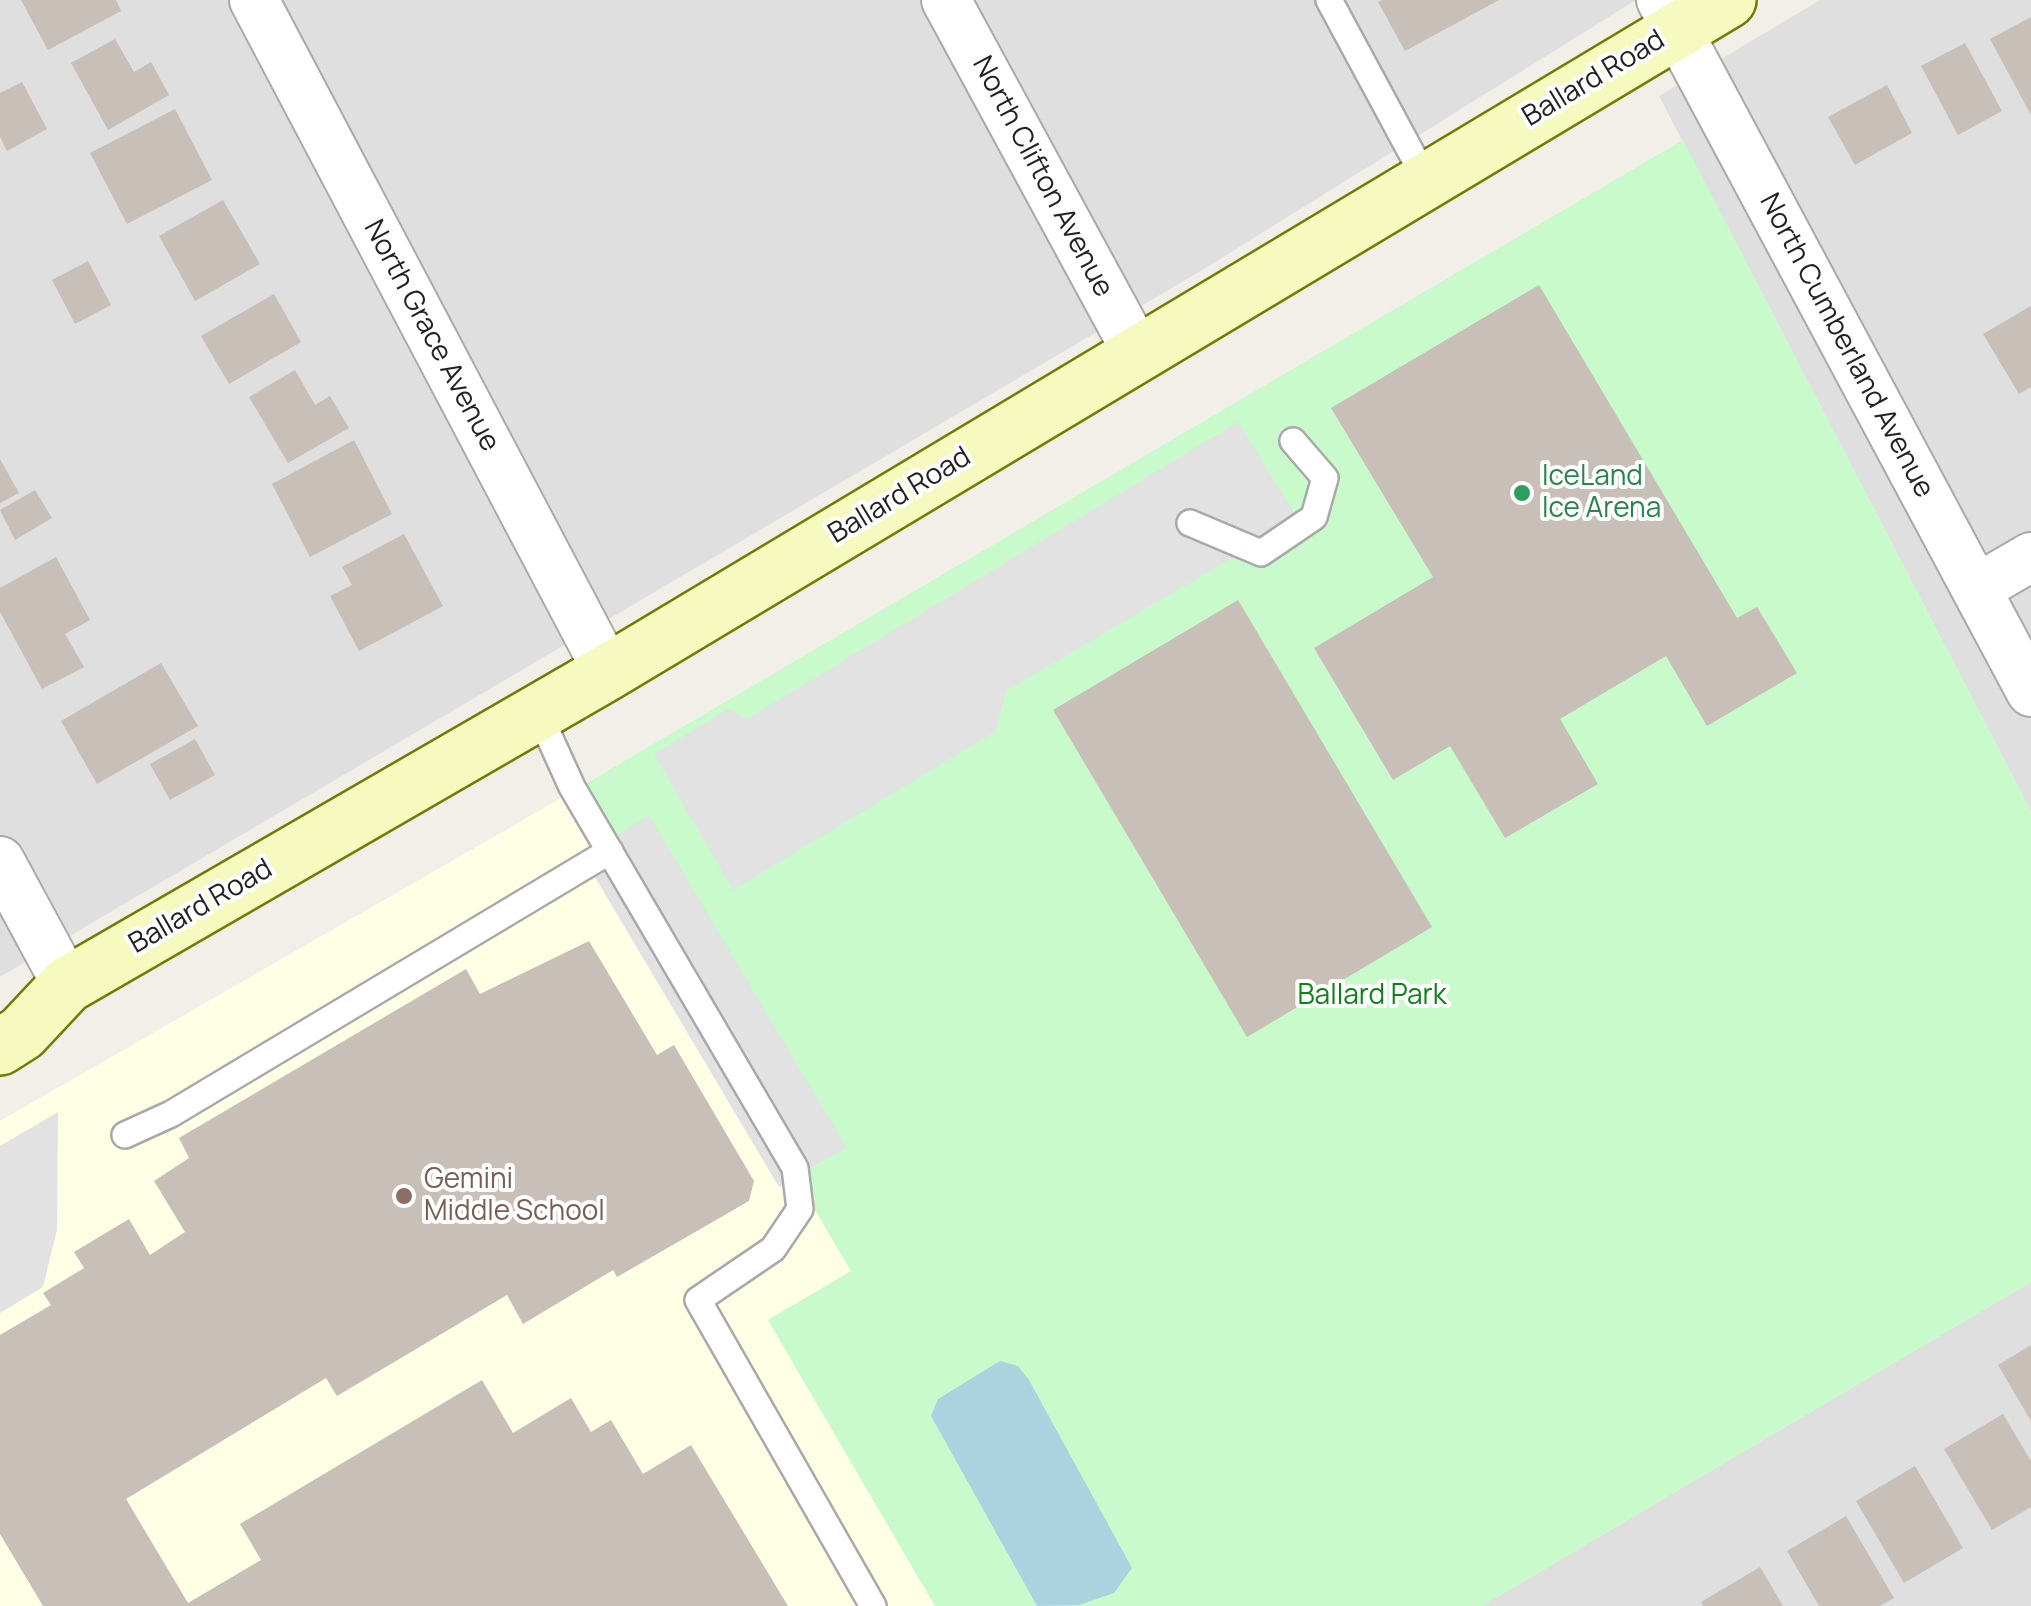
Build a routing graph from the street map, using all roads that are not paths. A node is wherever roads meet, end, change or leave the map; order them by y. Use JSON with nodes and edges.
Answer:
{"nodes":[{"id":1,"x":254,"y":0,"type":"edge"},
{"id":2,"x":946,"y":0,"type":"edge"},
{"id":3,"x":1329,"y":0,"type":"edge"},
{"id":4,"x":1728,"y":0,"type":"edge"},
{"id":5,"x":1669,"y":15,"type":"edge"},
{"id":6,"x":1426,"y":180,"type":"junction"},
{"id":7,"x":1138,"y":354,"type":"junction"},
{"id":8,"x":1293,"y":441,"type":"dead end"},
{"id":9,"x":1190,"y":523,"type":"dead end"},
{"id":10,"x":2031,"y":557,"type":"edge"},
{"id":11,"x":1976,"y":590,"type":"junction"},
{"id":12,"x":608,"y":672,"type":"junction"},
{"id":13,"x":2031,"y":692,"type":"edge"},
{"id":14,"x":538,"y":712,"type":"junction"},
{"id":15,"x":610,"y":850,"type":"junction"},
{"id":16,"x":0,"y":861,"type":"edge"},
{"id":17,"x":67,"y":985,"type":"junction"},
{"id":18,"x":0,"y":1001,"type":"edge"},
{"id":19,"x":0,"y":1047,"type":"edge"},
{"id":20,"x":125,"y":1135,"type":"dead end"},
{"id":21,"x":873,"y":1606,"type":"edge"}],
"edges":[{"from":1,"to":12,"type":"street","name":"North Grace Avenue"},
{"from":2,"to":7,"type":"street","name":"North Clifton Avenue"},
{"from":3,"to":6,"type":"lane"},
{"from":4,"to":5,"type":"street","name":"Ballard Road"},
{"from":5,"to":6,"type":"street","name":"Ballard Road"},
{"from":5,"to":11,"type":"street","name":"North Cumberland Avenue"},
{"from":6,"to":7,"type":"street","name":"Ballard Road"},
{"from":7,"to":12,"type":"street","name":"Ballard Road"},
{"from":8,"to":9,"type":"lane"},
{"from":10,"to":11,"type":"street"},
{"from":11,"to":13,"type":"street","name":"North Cumberland Avenue"},
{"from":12,"to":14,"type":"street","name":"Ballard Road"},
{"from":14,"to":15,"type":"lane"},
{"from":14,"to":17,"type":"street","name":"Ballard Road"},
{"from":15,"to":20,"type":"lane"},
{"from":15,"to":21,"type":"lane"},
{"from":16,"to":17,"type":"street"},
{"from":17,"to":18,"type":"street","name":"Ballard Road"},
{"from":17,"to":19,"type":"street","name":"Ballard Road"}]}
